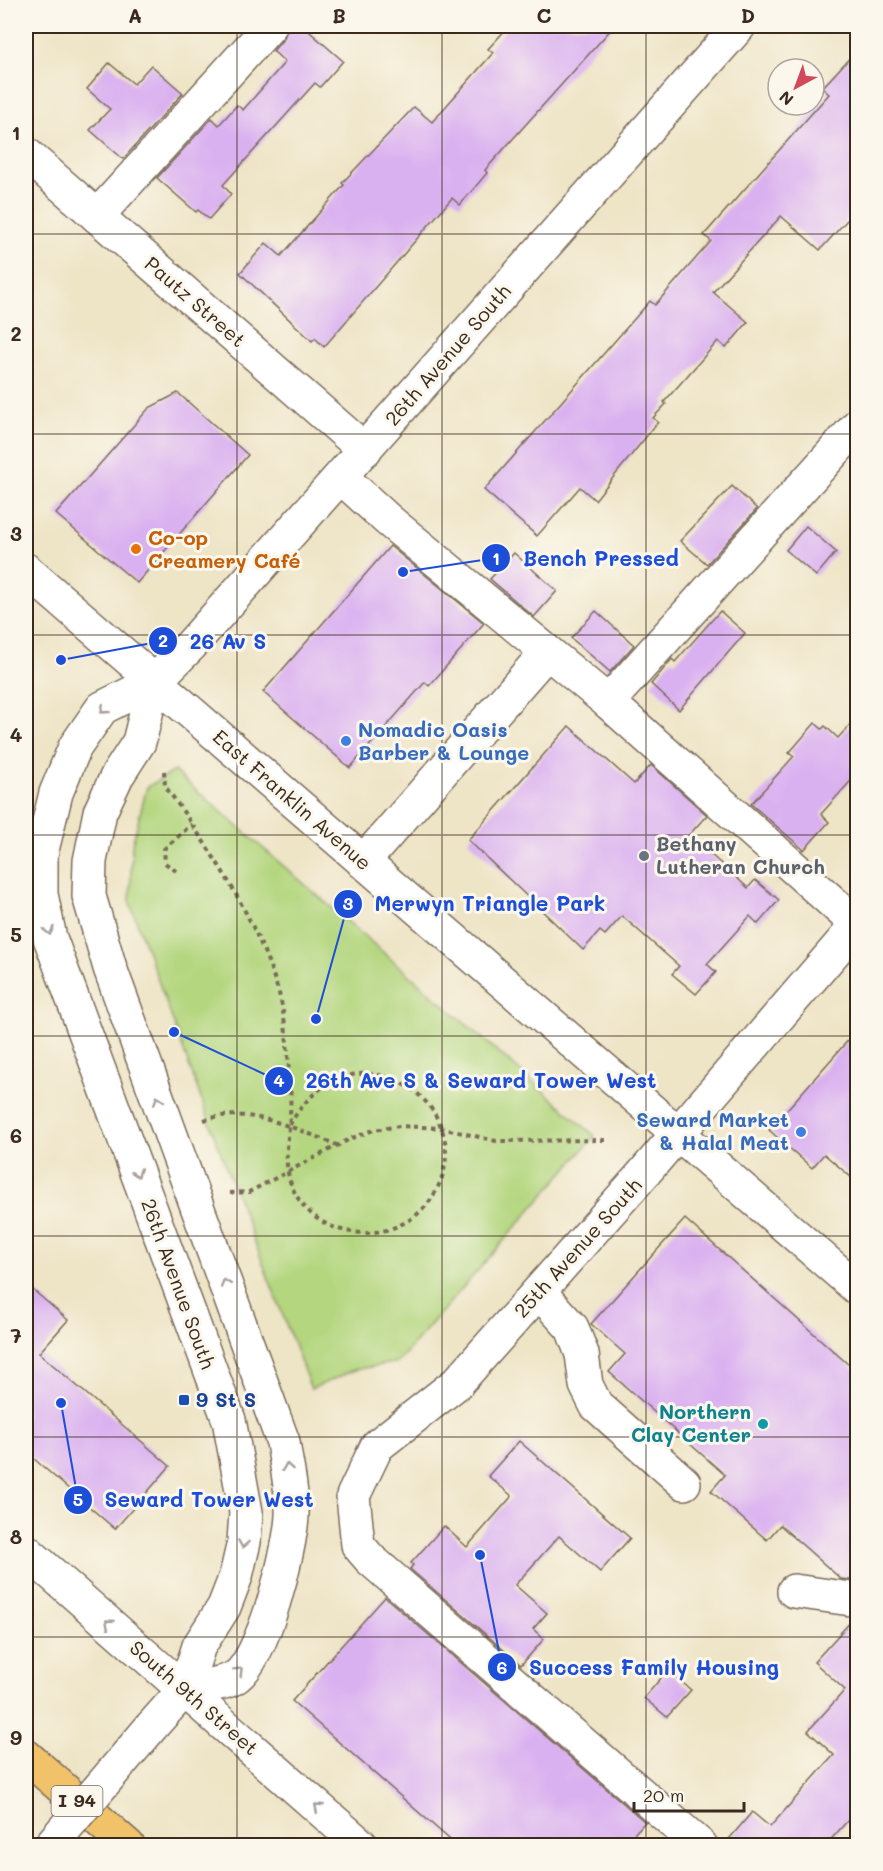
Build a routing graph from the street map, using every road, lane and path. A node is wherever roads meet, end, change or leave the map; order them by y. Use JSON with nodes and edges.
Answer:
{"nodes":[{"id":1,"x":270,"y":26,"type":"edge"},
{"id":2,"x":739,"y":26,"type":"edge"},
{"id":3,"x":26,"y":154,"type":"edge"},
{"id":4,"x":97,"y":216,"type":"junction"},
{"id":5,"x":858,"y":425,"type":"edge"},
{"id":6,"x":364,"y":450,"type":"junction"},
{"id":7,"x":341,"y":477,"type":"junction"},
{"id":8,"x":26,"y":570,"type":"edge"},
{"id":9,"x":547,"y":652,"type":"junction"},
{"id":10,"x":154,"y":682,"type":"junction"},
{"id":11,"x":608,"y":702,"type":"junction"},
{"id":12,"x":163,"y":762,"type":"dead end"},
{"id":13,"x":192,"y":824,"type":"junction"},
{"id":14,"x":33,"y":853,"type":"edge"},
{"id":15,"x":363,"y":862,"type":"junction"},
{"id":16,"x":176,"y":871,"type":"dead end"},
{"id":17,"x":857,"y":925,"type":"edge"},
{"id":18,"x":203,"y":1121,"type":"dead end"},
{"id":19,"x":289,"y":1126,"type":"junction"},
{"id":20,"x":441,"y":1128,"type":"junction"},
{"id":21,"x":679,"y":1134,"type":"junction"},
{"id":22,"x":607,"y":1140,"type":"dead end"},
{"id":23,"x":338,"y":1145,"type":"junction"},
{"id":24,"x":287,"y":1174,"type":"junction"},
{"id":25,"x":230,"y":1193,"type":"dead end"},
{"id":26,"x":858,"y":1289,"type":"edge"},
{"id":27,"x":539,"y":1292,"type":"junction"},
{"id":28,"x":684,"y":1484,"type":"dead end"},
{"id":29,"x":26,"y":1551,"type":"edge"},
{"id":30,"x":794,"y":1591,"type":"dead end"},
{"id":31,"x":858,"y":1600,"type":"edge"},
{"id":32,"x":185,"y":1689,"type":"junction"},
{"id":33,"x":26,"y":1756,"type":"edge"},
{"id":34,"x":50,"y":1845,"type":"edge"},
{"id":35,"x":128,"y":1845,"type":"edge"},
{"id":36,"x":362,"y":1845,"type":"edge"},
{"id":37,"x":701,"y":1845,"type":"edge"}],
"edges":[{"from":1,"to":4,"type":"street"},
{"from":2,"to":6,"type":"street","name":"26th Avenue South"},
{"from":3,"to":4,"type":"street","name":"Pautz Street"},
{"from":4,"to":6,"type":"street","name":"Pautz Street"},
{"from":5,"to":11,"type":"street"},
{"from":6,"to":7,"type":"street","name":"26th Avenue South"},
{"from":7,"to":9,"type":"street"},
{"from":7,"to":10,"type":"street","name":"26th Avenue South"},
{"from":8,"to":10,"type":"street","name":"East Franklin Avenue"},
{"from":9,"to":11,"type":"street"},
{"from":9,"to":15,"type":"street"},
{"from":10,"to":14,"type":"street","name":"26th Avenue South","one_way":true},
{"from":10,"to":15,"type":"street","name":"East Franklin Avenue"},
{"from":32,"to":10,"type":"street","one_way":true},
{"from":11,"to":17,"type":"street"},
{"from":12,"to":13,"type":"path"},
{"from":13,"to":16,"type":"path"},
{"from":13,"to":19,"type":"path"},
{"from":14,"to":32,"type":"street","name":"26th Avenue South","one_way":true},
{"from":15,"to":21,"type":"street","name":"East Franklin Avenue"},
{"from":17,"to":21,"type":"street","name":"25th Avenue South"},
{"from":18,"to":19,"type":"path"},
{"from":19,"to":20,"type":"path"},
{"from":19,"to":23,"type":"path"},
{"from":19,"to":24,"type":"path"},
{"from":20,"to":22,"type":"path"},
{"from":20,"to":23,"type":"path"},
{"from":20,"to":24,"type":"path"},
{"from":21,"to":26,"type":"street","name":"East Franklin Avenue"},
{"from":21,"to":27,"type":"street","name":"25th Avenue South"},
{"from":23,"to":24,"type":"path"},
{"from":24,"to":25,"type":"path"},
{"from":27,"to":28,"type":"street"},
{"from":27,"to":37,"type":"street","name":"25th Avenue South"},
{"from":32,"to":29,"type":"street","name":"South 9th Street","one_way":true},
{"from":30,"to":31,"type":"street"},
{"from":32,"to":34,"type":"street","bridge":true},
{"from":36,"to":32,"type":"street","name":"South 9th Street","one_way":true},
{"from":33,"to":35,"type":"highway","number":"I 94"}]}
